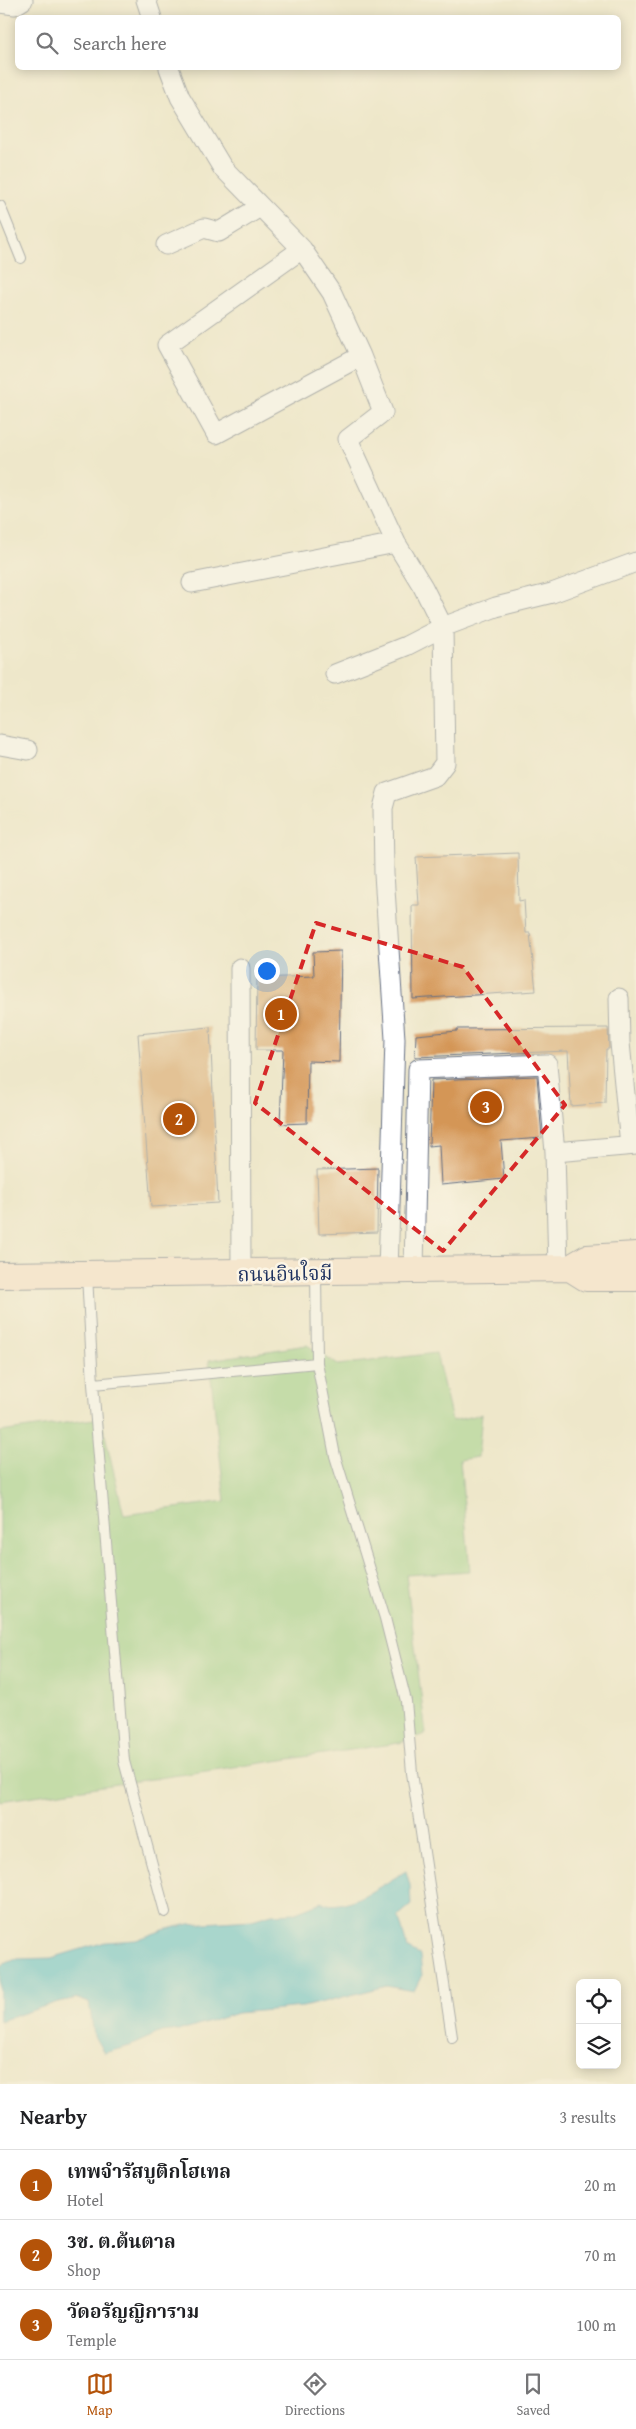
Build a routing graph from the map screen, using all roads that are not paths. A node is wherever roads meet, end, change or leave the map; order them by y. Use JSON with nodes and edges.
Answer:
{"nodes":[{"id":1,"x":23,"y":0,"type":"edge"},
{"id":2,"x":146,"y":0,"type":"edge"},
{"id":3,"x":0,"y":3,"type":"edge"},
{"id":4,"x":151,"y":15,"type":"edge"},
{"id":5,"x":170,"y":70,"type":"edge"},
{"id":6,"x":0,"y":206,"type":"edge"},
{"id":7,"x":260,"y":207,"type":"junction"},
{"id":8,"x":166,"y":246,"type":"dead end"},
{"id":9,"x":302,"y":249,"type":"junction"},
{"id":10,"x":21,"y":258,"type":"dead end"},
{"id":11,"x":361,"y":356,"type":"junction"},
{"id":12,"x":396,"y":543,"type":"junction"},
{"id":13,"x":636,"y":562,"type":"edge"},
{"id":14,"x":192,"y":583,"type":"dead end"},
{"id":15,"x":443,"y":627,"type":"junction"},
{"id":16,"x":336,"y":674,"type":"dead end"},
{"id":17,"x":0,"y":745,"type":"edge"},
{"id":18,"x":28,"y":750,"type":"dead end"},
{"id":19,"x":240,"y":968,"type":"dead end"},
{"id":20,"x":619,"y":998,"type":"dead end"},
{"id":21,"x":633,"y":1145,"type":"edge"},
{"id":22,"x":555,"y":1152,"type":"junction"},
{"id":23,"x":636,"y":1255,"type":"edge"},
{"id":24,"x":564,"y":1268,"type":"junction"},
{"id":25,"x":414,"y":1270,"type":"junction"},
{"id":26,"x":388,"y":1271,"type":"junction"},
{"id":27,"x":316,"y":1272,"type":"junction"},
{"id":28,"x":241,"y":1274,"type":"junction"},
{"id":29,"x":0,"y":1275,"type":"edge"},
{"id":30,"x":87,"y":1275,"type":"junction"},
{"id":31,"x":636,"y":1278,"type":"edge"},
{"id":32,"x":317,"y":1363,"type":"junction"},
{"id":33,"x":93,"y":1384,"type":"junction"},
{"id":34,"x":165,"y":1912,"type":"dead end"},
{"id":35,"x":452,"y":2037,"type":"dead end"}],
"edges":[{"from":1,"to":3,"type":"street"},
{"from":2,"to":4,"type":"street"},
{"from":5,"to":7,"type":"street"},
{"from":6,"to":10,"type":"lane"},
{"from":7,"to":8,"type":"street"},
{"from":7,"to":9,"type":"street"},
{"from":9,"to":11,"type":"street"},
{"from":9,"to":11,"type":"street"},
{"from":11,"to":12,"type":"street"},
{"from":12,"to":14,"type":"street"},
{"from":12,"to":15,"type":"street"},
{"from":13,"to":15,"type":"street"},
{"from":15,"to":16,"type":"street"},
{"from":15,"to":26,"type":"street"},
{"from":17,"to":18,"type":"street"},
{"from":19,"to":28,"type":"street"},
{"from":20,"to":21,"type":"street"},
{"from":21,"to":22,"type":"street"},
{"from":22,"to":24,"type":"street"},
{"from":22,"to":25,"type":"street"},
{"from":23,"to":24,"type":"main road","name":"ถนนอินใจมี"},
{"from":24,"to":25,"type":"main road","name":"ถนนอินใจมี"},
{"from":24,"to":31,"type":"main road","name":"ถนนอินใจมี"},
{"from":25,"to":26,"type":"main road","name":"ถนนอินใจมี"},
{"from":26,"to":27,"type":"main road","name":"ถนนอินใจมี"},
{"from":27,"to":28,"type":"main road","name":"ถนนอินใจมี"},
{"from":27,"to":32,"type":"lane"},
{"from":28,"to":30,"type":"main road","name":"ถนนอินใจมี"},
{"from":29,"to":30,"type":"main road","name":"ถนนอินใจมี"},
{"from":30,"to":33,"type":"lane"},
{"from":32,"to":33,"type":"lane"},
{"from":32,"to":35,"type":"lane"},
{"from":33,"to":34,"type":"lane"}]}
